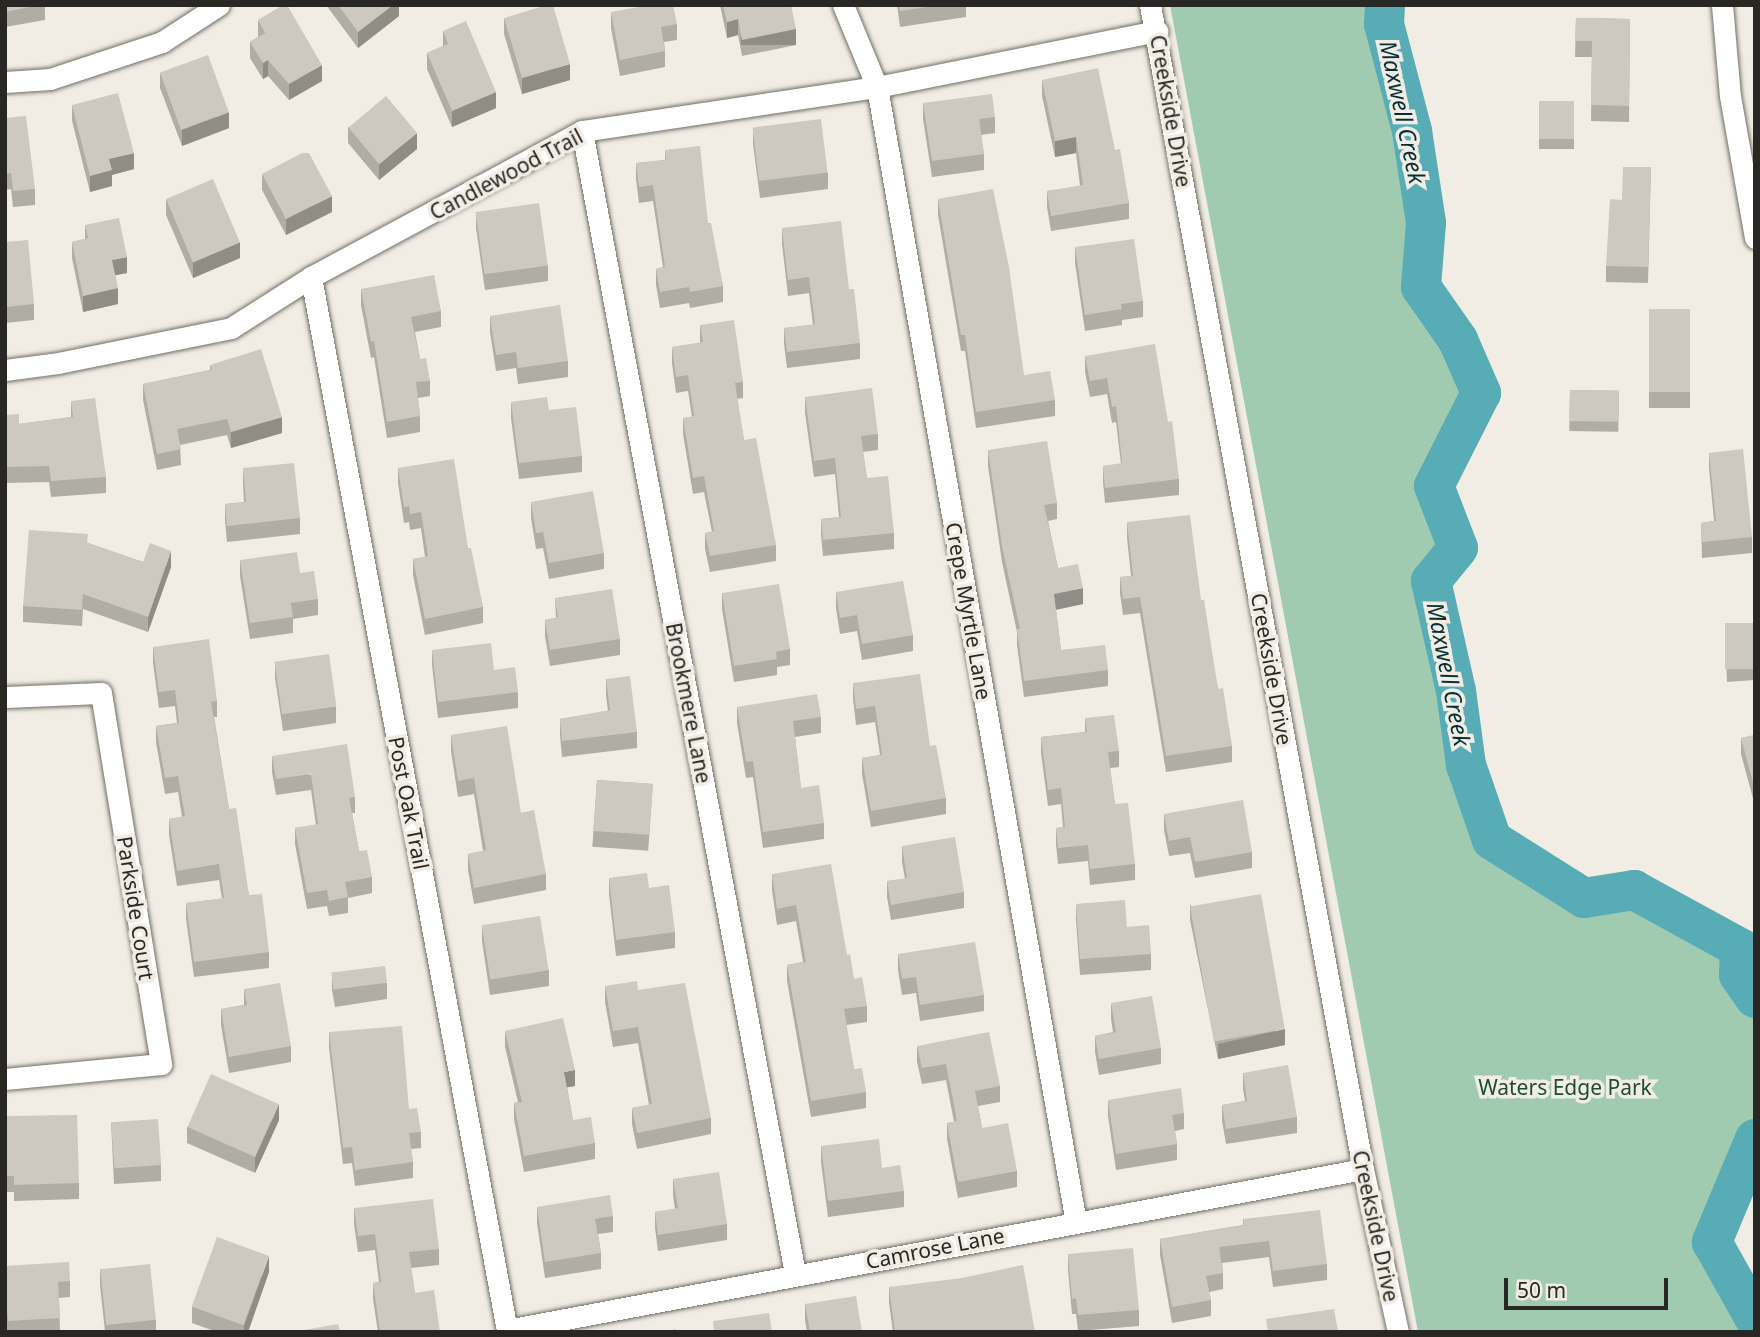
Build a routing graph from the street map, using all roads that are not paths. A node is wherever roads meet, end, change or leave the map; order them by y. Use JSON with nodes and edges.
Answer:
{"nodes":[{"id":1,"x":219,"y":5,"type":"edge"},
{"id":2,"x":843,"y":5,"type":"edge"},
{"id":3,"x":1150,"y":5,"type":"edge"},
{"id":4,"x":1722,"y":5,"type":"edge"},
{"id":5,"x":1157,"y":31,"type":"junction"},
{"id":6,"x":5,"y":82,"type":"edge"},
{"id":7,"x":877,"y":88,"type":"junction"},
{"id":8,"x":582,"y":131,"type":"junction"},
{"id":9,"x":1755,"y":238,"type":"edge"},
{"id":10,"x":311,"y":277,"type":"junction"},
{"id":11,"x":5,"y":370,"type":"edge"},
{"id":12,"x":5,"y":697,"type":"edge"},
{"id":13,"x":5,"y":1079,"type":"edge"},
{"id":14,"x":1363,"y":1169,"type":"junction"},
{"id":15,"x":1076,"y":1222,"type":"junction"},
{"id":16,"x":795,"y":1274,"type":"junction"},
{"id":17,"x":507,"y":1330,"type":"edge"},
{"id":18,"x":1398,"y":1332,"type":"edge"}],
"edges":[{"from":1,"to":6,"type":"street"},
{"from":2,"to":7,"type":"street","name":"Crepe Myrtle Lane"},
{"from":3,"to":5,"type":"street","name":"Creekside Drive"},
{"from":4,"to":9,"type":"street"},
{"from":5,"to":7,"type":"street","name":"Candlewood Trail"},
{"from":5,"to":14,"type":"street","name":"Creekside Drive"},
{"from":7,"to":8,"type":"street","name":"Candlewood Trail"},
{"from":7,"to":15,"type":"street","name":"Crepe Myrtle Lane"},
{"from":8,"to":10,"type":"street","name":"Candlewood Trail"},
{"from":8,"to":16,"type":"street","name":"Brookmere Lane"},
{"from":10,"to":11,"type":"street","name":"Candlewood Trail"},
{"from":10,"to":17,"type":"street","name":"Post Oak Trail"},
{"from":12,"to":13,"type":"street","name":"Parkside Court"},
{"from":14,"to":15,"type":"street","name":"Camrose Lane"},
{"from":14,"to":18,"type":"street","name":"Creekside Drive"},
{"from":15,"to":16,"type":"street","name":"Camrose Lane"},
{"from":16,"to":17,"type":"street","name":"Camrose Lane"}]}
